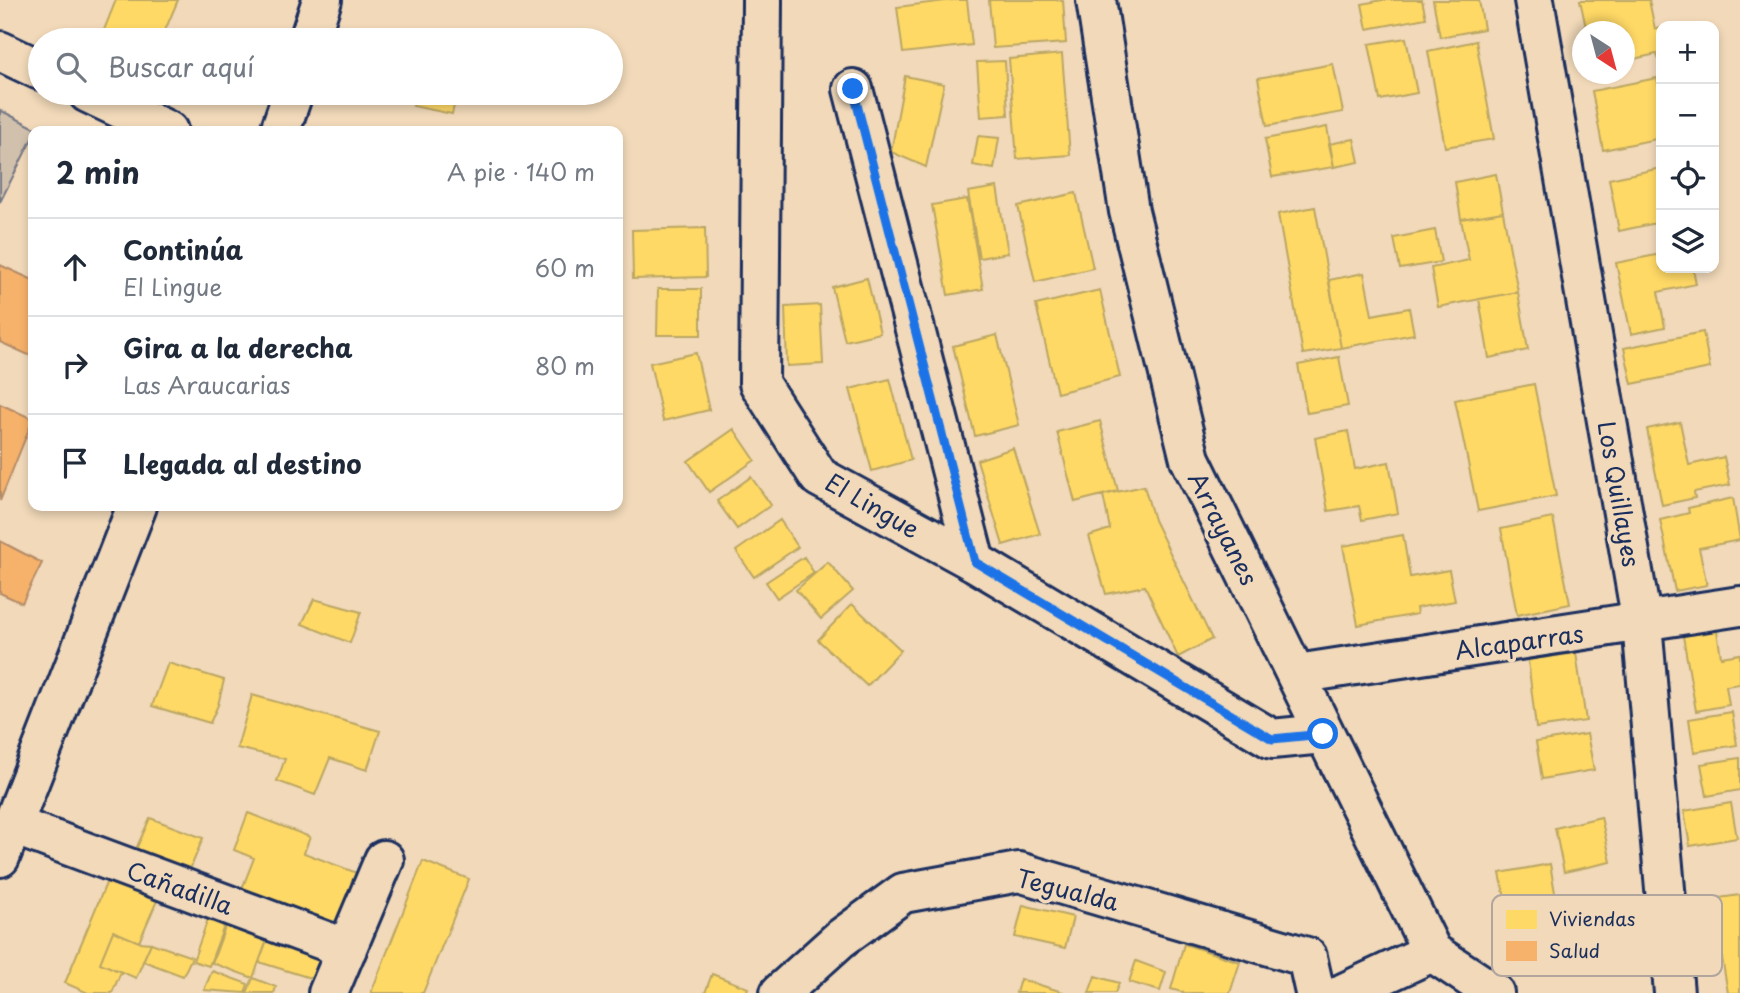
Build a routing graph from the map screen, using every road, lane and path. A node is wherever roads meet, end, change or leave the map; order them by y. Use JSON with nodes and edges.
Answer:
{"nodes":[{"id":1,"x":322,"y":0,"type":"edge"},
{"id":2,"x":762,"y":0,"type":"edge"},
{"id":3,"x":1096,"y":0,"type":"edge"},
{"id":4,"x":1534,"y":0,"type":"edge"},
{"id":5,"x":313,"y":28,"type":"edge"},
{"id":6,"x":0,"y":51,"type":"edge"},
{"id":7,"x":28,"y":64,"type":"edge"},
{"id":8,"x":853,"y":89,"type":"dead end"},
{"id":9,"x":114,"y":105,"type":"edge"},
{"id":10,"x":289,"y":105,"type":"edge"},
{"id":11,"x":158,"y":126,"type":"edge"},
{"id":12,"x":282,"y":126,"type":"edge"},
{"id":13,"x":135,"y":511,"type":"edge"},
{"id":14,"x":975,"y":562,"type":"junction"},
{"id":15,"x":1740,"y":606,"type":"edge"},
{"id":16,"x":1642,"y":623,"type":"junction"},
{"id":17,"x":1297,"y":674,"type":"junction"},
{"id":18,"x":1323,"y":734,"type":"junction"},
{"id":19,"x":6,"y":841,"type":"edge"},
{"id":20,"x":384,"y":860,"type":"dead end"},
{"id":21,"x":1666,"y":895,"type":"edge"},
{"id":22,"x":346,"y":949,"type":"junction"},
{"id":23,"x":1432,"y":952,"type":"junction"},
{"id":24,"x":328,"y":993,"type":"edge"},
{"id":25,"x":780,"y":993,"type":"edge"},
{"id":26,"x":1315,"y":993,"type":"edge"},
{"id":27,"x":1344,"y":993,"type":"edge"},
{"id":28,"x":1494,"y":993,"type":"edge"}],
"edges":[{"from":1,"to":5,"type":"street"},
{"from":2,"to":14,"type":"street","name":"El Lingue"},
{"from":3,"to":17,"type":"street","name":"Arrayanes"},
{"from":4,"to":16,"type":"street","name":"Los Quillayes"},
{"from":6,"to":7,"type":"street"},
{"from":8,"to":14,"type":"street"},
{"from":9,"to":11,"type":"street"},
{"from":10,"to":12,"type":"street"},
{"from":13,"to":19,"type":"street"},
{"from":14,"to":18,"type":"street","name":"El Lingue"},
{"from":15,"to":16,"type":"street","name":"Alcaparras"},
{"from":16,"to":17,"type":"street","name":"Alcaparras"},
{"from":16,"to":21,"type":"street","name":"Los Quillayes"},
{"from":17,"to":18,"type":"street","name":"Arrayanes"},
{"from":18,"to":23,"type":"street","name":"Arrayanes"},
{"from":19,"to":22,"type":"street","name":"Cañadilla"},
{"from":20,"to":22,"type":"street"},
{"from":22,"to":24,"type":"street"},
{"from":23,"to":27,"type":"street"},
{"from":23,"to":28,"type":"street","name":"Arrayanes"},
{"from":25,"to":26,"type":"street","name":"Tegualda"}]}
